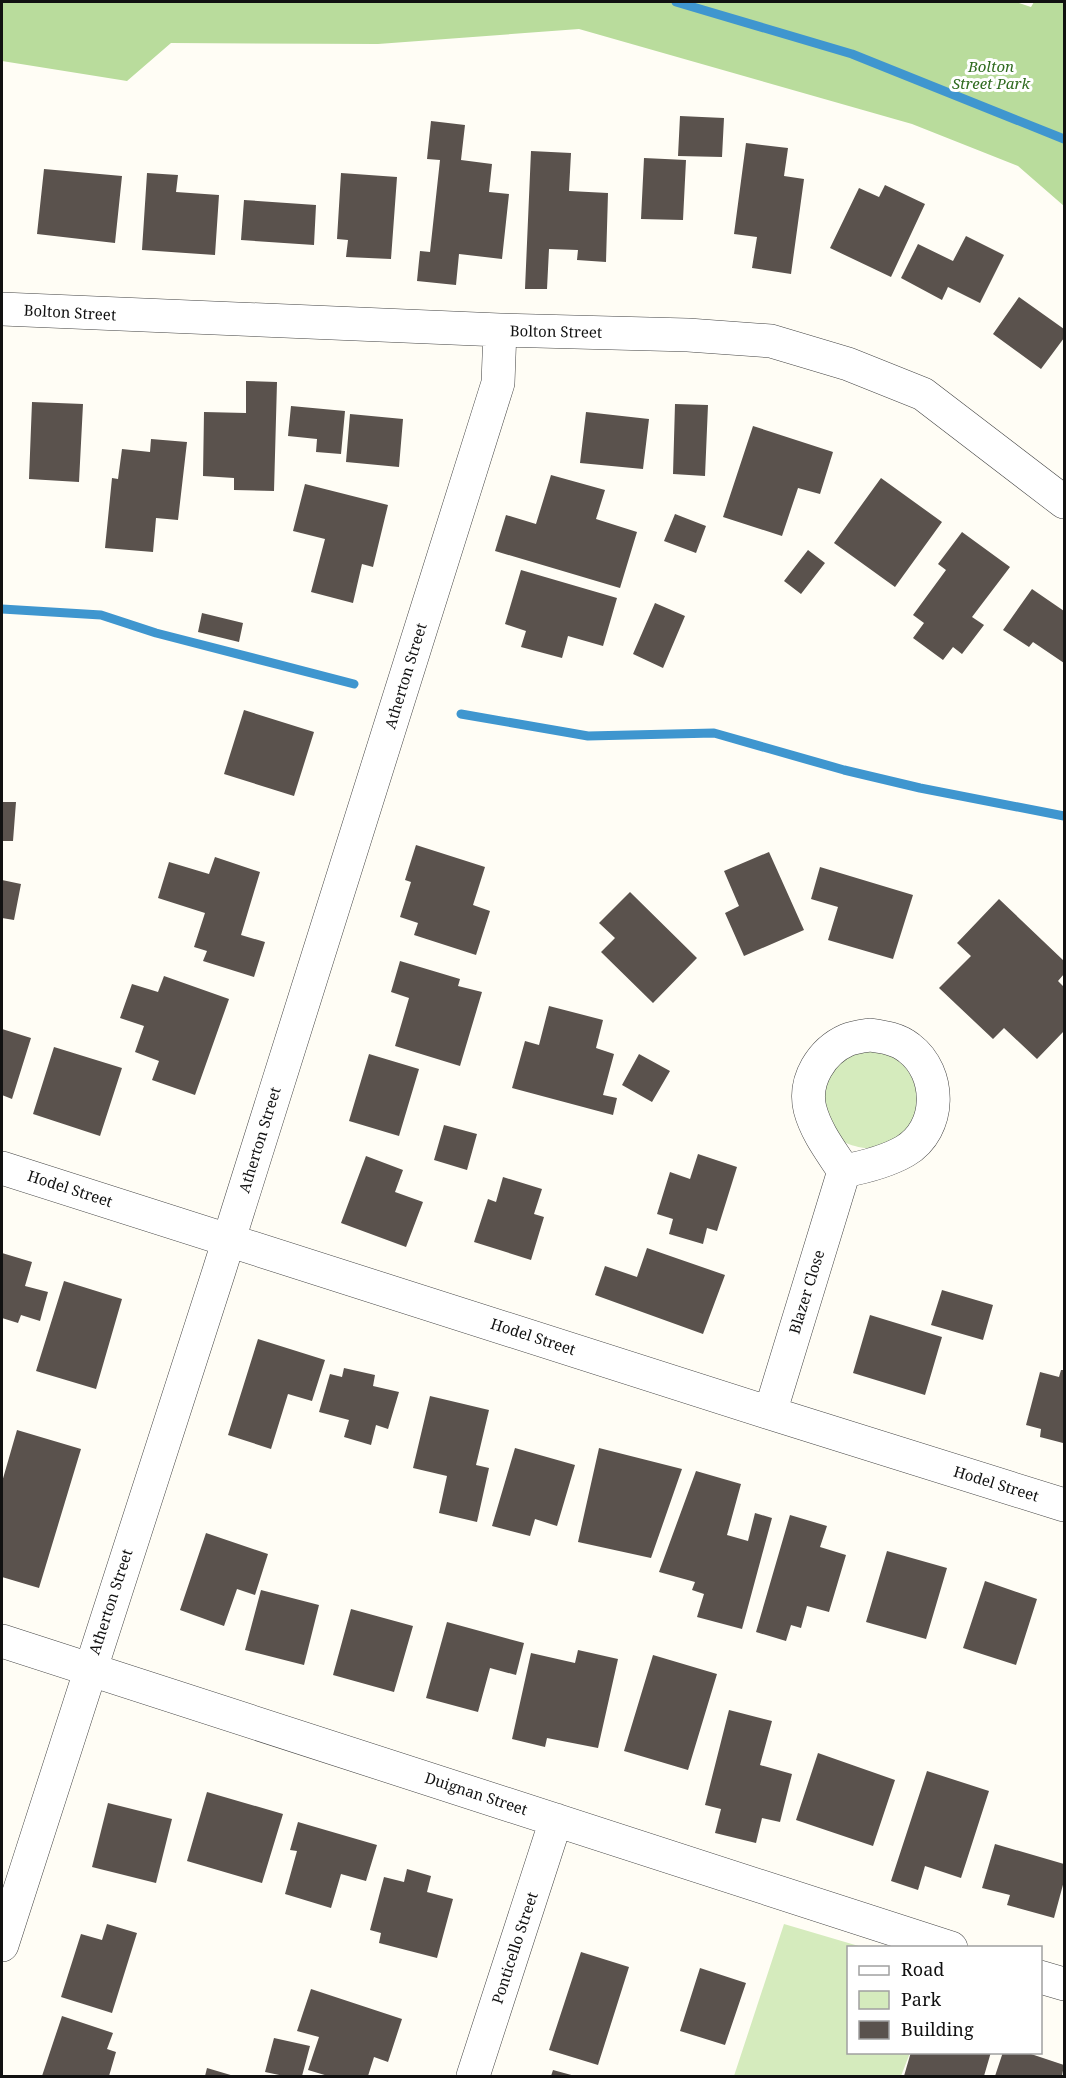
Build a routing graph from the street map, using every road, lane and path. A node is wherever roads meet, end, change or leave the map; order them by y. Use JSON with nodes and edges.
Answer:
{"nodes":[{"id":1,"x":2,"y":309,"type":"edge"},
{"id":2,"x":500,"y":330,"type":"junction"},
{"id":3,"x":1065,"y":502,"type":"edge"},
{"id":4,"x":2,"y":1168,"type":"edge"},
{"id":5,"x":844,"y":1171,"type":"dead end"},
{"id":6,"x":229,"y":1240,"type":"junction"},
{"id":7,"x":770,"y":1413,"type":"junction"},
{"id":8,"x":1065,"y":1506,"type":"edge"},
{"id":9,"x":2,"y":1641,"type":"edge"},
{"id":10,"x":90,"y":1670,"type":"junction"},
{"id":11,"x":556,"y":1820,"type":"junction"},
{"id":12,"x":2,"y":1945,"type":"edge"},
{"id":13,"x":948,"y":1946,"type":"edge"},
{"id":14,"x":1042,"y":1977,"type":"edge"},
{"id":15,"x":1065,"y":1984,"type":"edge"},
{"id":16,"x":473,"y":2076,"type":"edge"}],
"edges":[{"from":1,"to":2,"type":"street","name":"Bolton Street"},
{"from":2,"to":3,"type":"street","name":"Bolton Street"},
{"from":2,"to":6,"type":"street","name":"Atherton Street"},
{"from":4,"to":6,"type":"street","name":"Hodel Street"},
{"from":5,"to":7,"type":"street","name":"Blazer Close"},
{"from":6,"to":7,"type":"street","name":"Hodel Street"},
{"from":6,"to":10,"type":"street","name":"Atherton Street"},
{"from":7,"to":8,"type":"street","name":"Hodel Street"},
{"from":9,"to":10,"type":"street","name":"Duignan Street"},
{"from":10,"to":11,"type":"street","name":"Duignan Street"},
{"from":10,"to":12,"type":"street","name":"Atherton Street"},
{"from":11,"to":13,"type":"street","name":"Duignan Street"},
{"from":11,"to":16,"type":"street","name":"Ponticello Street"},
{"from":14,"to":15,"type":"street"}]}
